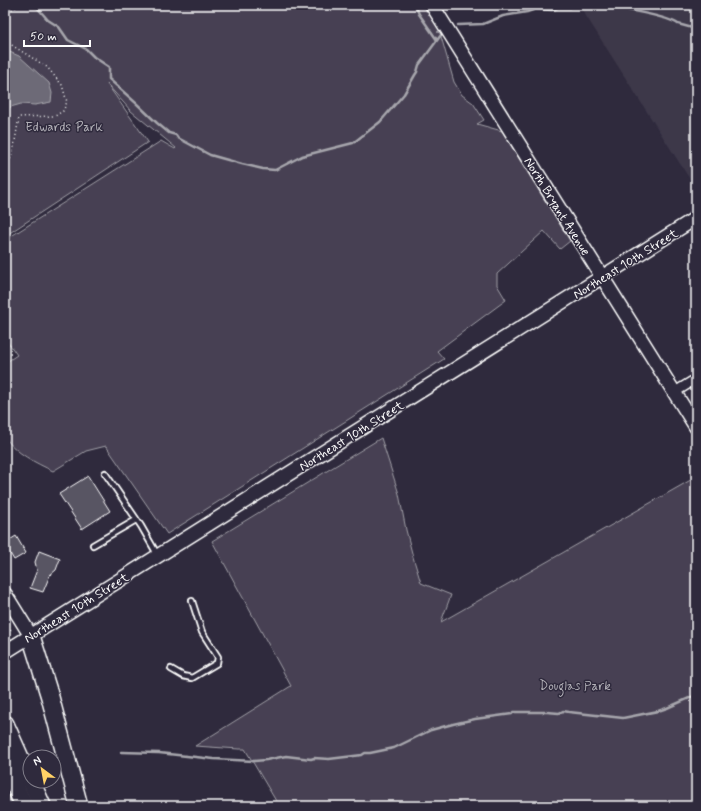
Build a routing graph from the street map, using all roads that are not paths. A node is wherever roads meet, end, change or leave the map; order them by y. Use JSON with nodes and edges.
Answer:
{"nodes":[{"id":1,"x":432,"y":5,"type":"edge"},
{"id":2,"x":696,"y":218,"type":"edge"},
{"id":3,"x":602,"y":277,"type":"junction"},
{"id":4,"x":696,"y":379,"type":"edge"},
{"id":5,"x":675,"y":392,"type":"junction"},
{"id":6,"x":696,"y":427,"type":"edge"},
{"id":7,"x":105,"y":473,"type":"dead end"},
{"id":8,"x":136,"y":520,"type":"junction"},
{"id":9,"x":93,"y":546,"type":"dead end"},
{"id":10,"x":158,"y":556,"type":"junction"},
{"id":11,"x":5,"y":594,"type":"edge"},
{"id":12,"x":192,"y":601,"type":"dead end"},
{"id":13,"x":31,"y":636,"type":"junction"},
{"id":14,"x":5,"y":652,"type":"edge"},
{"id":15,"x":171,"y":669,"type":"dead end"},
{"id":16,"x":5,"y":724,"type":"edge"},
{"id":17,"x":5,"y":762,"type":"edge"},
{"id":18,"x":22,"y":762,"type":"edge"},
{"id":19,"x":34,"y":789,"type":"edge"},
{"id":20,"x":24,"y":806,"type":"edge"},
{"id":21,"x":42,"y":806,"type":"edge"},
{"id":22,"x":79,"y":806,"type":"edge"}],
"edges":[{"from":1,"to":3,"type":"main road","name":"North Bryant Avenue"},
{"from":2,"to":3,"type":"main road","name":"Northeast 10th Street"},
{"from":3,"to":5,"type":"main road","name":"North Bryant Avenue"},
{"from":3,"to":10,"type":"main road","name":"Northeast 10th Street"},
{"from":4,"to":5,"type":"street"},
{"from":5,"to":6,"type":"main road","name":"North Bryant Avenue"},
{"from":7,"to":8,"type":"lane"},
{"from":8,"to":9,"type":"lane"},
{"from":8,"to":10,"type":"lane"},
{"from":10,"to":13,"type":"main road","name":"Northeast 10th Street"},
{"from":11,"to":13,"type":"main road"},
{"from":12,"to":15,"type":"lane"},
{"from":13,"to":14,"type":"main road","name":"Northeast 10th Street"},
{"from":13,"to":22,"type":"highway"},
{"from":16,"to":18,"type":"highway"},
{"from":17,"to":20,"type":"highway"},
{"from":19,"to":21,"type":"highway"}]}
